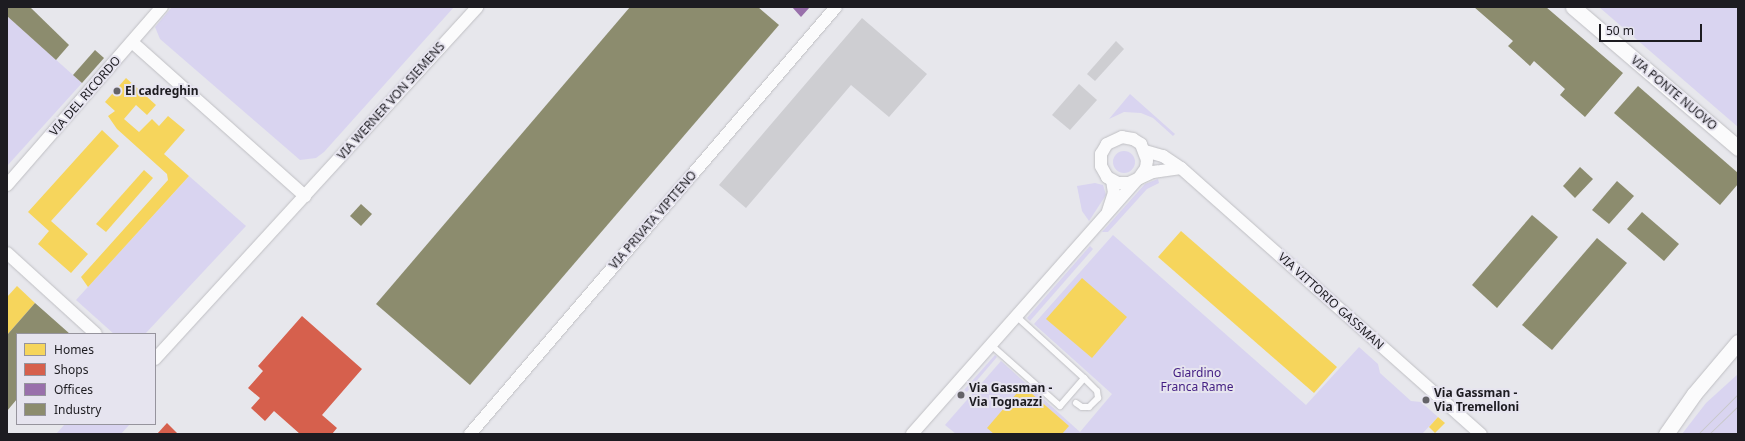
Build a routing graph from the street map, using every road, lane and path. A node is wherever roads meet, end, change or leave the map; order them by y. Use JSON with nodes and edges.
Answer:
{"nodes":[{"id":1,"x":162,"y":7,"type":"edge"},
{"id":2,"x":478,"y":7,"type":"edge"},
{"id":3,"x":836,"y":7,"type":"edge"},
{"id":4,"x":1573,"y":7,"type":"edge"},
{"id":5,"x":132,"y":42,"type":"junction"},
{"id":6,"x":1738,"y":148,"type":"edge"},
{"id":7,"x":1145,"y":151,"type":"junction"},
{"id":8,"x":1181,"y":168,"type":"junction"},
{"id":9,"x":1138,"y":179,"type":"junction"},
{"id":10,"x":1112,"y":181,"type":"junction"},
{"id":11,"x":7,"y":184,"type":"edge"},
{"id":12,"x":305,"y":196,"type":"junction"},
{"id":13,"x":1107,"y":214,"type":"junction"},
{"id":14,"x":7,"y":253,"type":"edge"},
{"id":15,"x":1016,"y":316,"type":"junction"},
{"id":16,"x":95,"y":333,"type":"edge"},
{"id":17,"x":1738,"y":342,"type":"edge"},
{"id":18,"x":991,"y":344,"type":"junction"},
{"id":19,"x":1738,"y":356,"type":"edge"},
{"id":20,"x":156,"y":358,"type":"edge"},
{"id":21,"x":1084,"y":378,"type":"junction"},
{"id":22,"x":1701,"y":385,"type":"junction"},
{"id":23,"x":1076,"y":403,"type":"dead end"},
{"id":24,"x":470,"y":434,"type":"edge"},
{"id":25,"x":912,"y":434,"type":"edge"},
{"id":26,"x":1481,"y":434,"type":"edge"},
{"id":27,"x":1666,"y":434,"type":"edge"}],
"edges":[{"from":1,"to":5,"type":"street","name":"VIA DEL RICORDO"},
{"from":2,"to":12,"type":"street","name":"VIA WERNER VON SIEMENS"},
{"from":3,"to":24,"type":"street","name":"VIA PRIVATA VIPITENO"},
{"from":4,"to":6,"type":"street","name":"VIA PONTE NUOVO"},
{"from":5,"to":11,"type":"street","name":"VIA DEL RICORDO"},
{"from":5,"to":12,"type":"street"},
{"from":7,"to":8,"type":"street","name":"VIA VITTORIO GASSMAN"},
{"from":7,"to":9,"type":"street"},
{"from":7,"to":10,"type":"street","name":"VIA VITTORIO GASSMAN"},
{"from":8,"to":9,"type":"street"},
{"from":8,"to":26,"type":"street","name":"VIA VITTORIO GASSMAN"},
{"from":9,"to":10,"type":"street"},
{"from":9,"to":13,"type":"street"},
{"from":10,"to":13,"type":"street"},
{"from":12,"to":20,"type":"street","name":"VIA WERNER VON SIEMENS"},
{"from":13,"to":15,"type":"street"},
{"from":14,"to":16,"type":"street"},
{"from":15,"to":18,"type":"street"},
{"from":15,"to":21,"type":"lane"},
{"from":17,"to":22,"type":"street"},
{"from":18,"to":21,"type":"lane"},
{"from":18,"to":25,"type":"street"},
{"from":19,"to":22,"type":"street"},
{"from":21,"to":23,"type":"lane"},
{"from":22,"to":27,"type":"street"}]}
